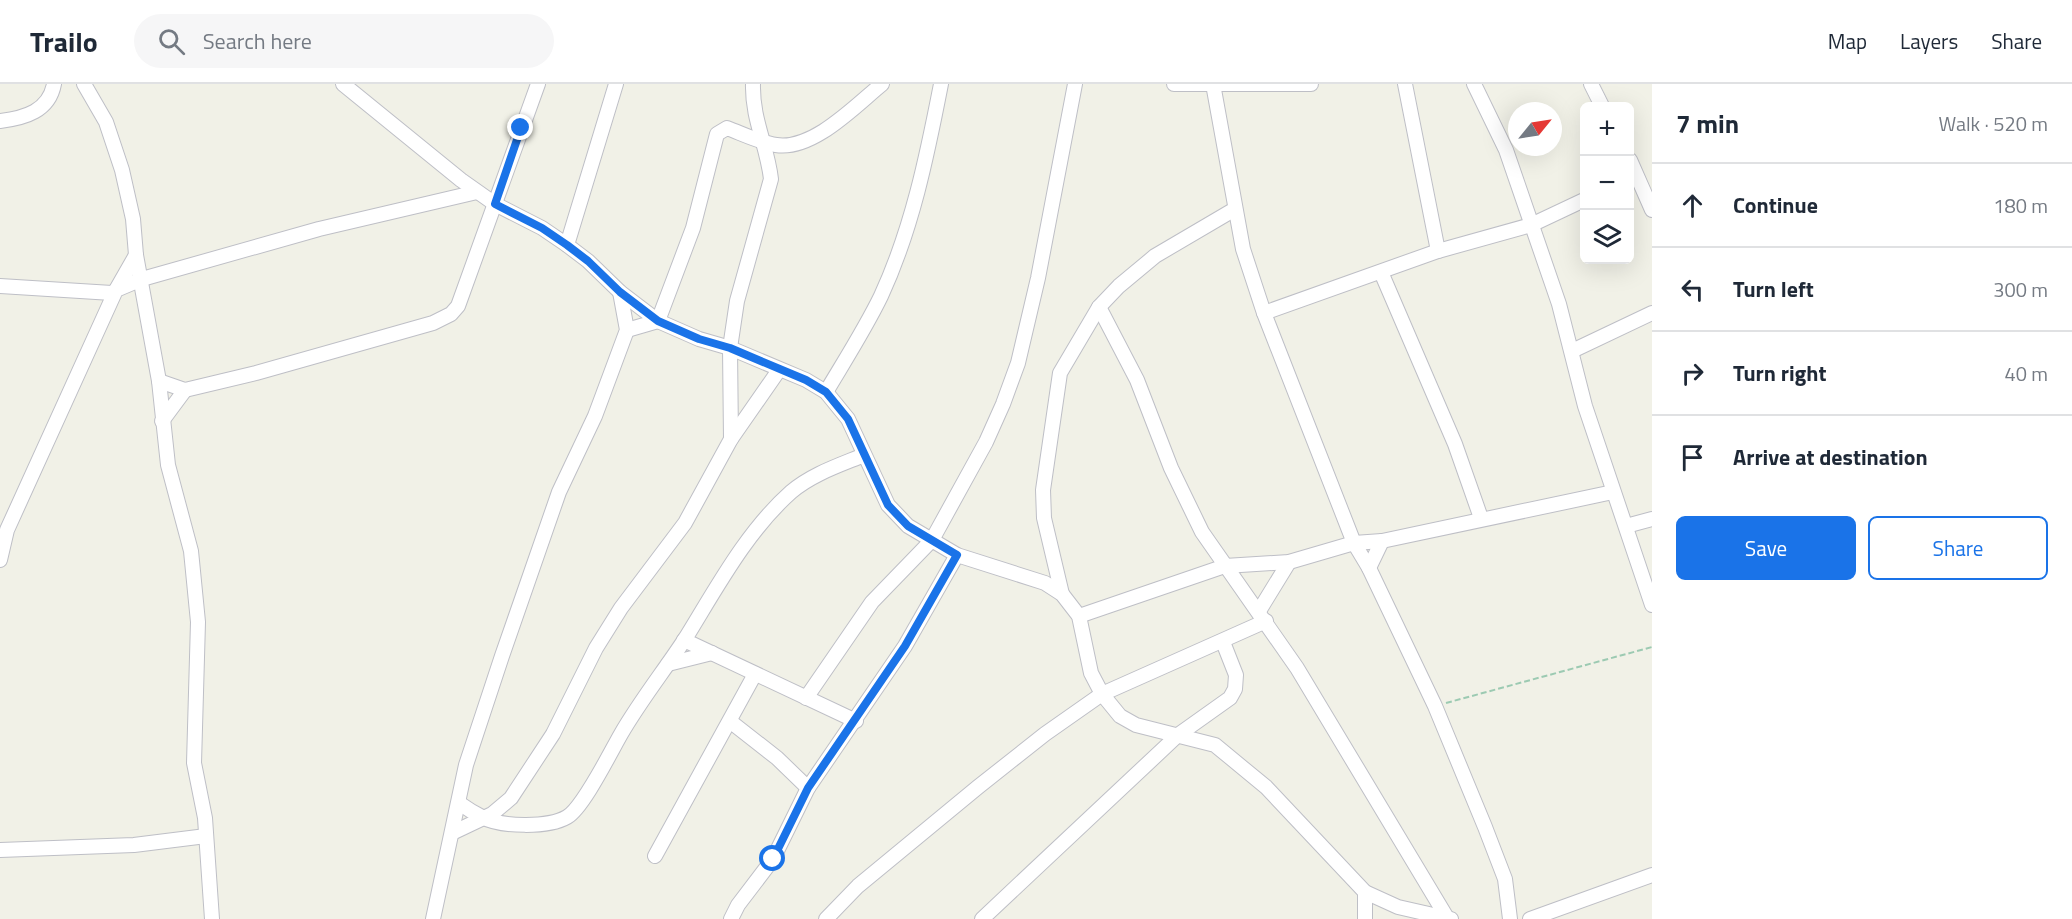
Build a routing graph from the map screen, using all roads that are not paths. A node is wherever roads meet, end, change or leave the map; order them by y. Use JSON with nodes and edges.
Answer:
{"nodes":[{"id":1,"x":54,"y":84,"type":"edge"},
{"id":2,"x":84,"y":84,"type":"edge"},
{"id":3,"x":343,"y":84,"type":"edge"},
{"id":4,"x":538,"y":84,"type":"edge"},
{"id":5,"x":616,"y":84,"type":"edge"},
{"id":6,"x":753,"y":84,"type":"edge"},
{"id":7,"x":882,"y":84,"type":"edge"},
{"id":8,"x":941,"y":84,"type":"edge"},
{"id":9,"x":1075,"y":84,"type":"edge"},
{"id":10,"x":1174,"y":84,"type":"edge"},
{"id":11,"x":1213,"y":84,"type":"edge"},
{"id":12,"x":1311,"y":84,"type":"edge"},
{"id":13,"x":1406,"y":84,"type":"edge"},
{"id":14,"x":1474,"y":84,"type":"edge"},
{"id":15,"x":1596,"y":85,"type":"edge"},
{"id":16,"x":1601,"y":102,"type":"edge"},
{"id":17,"x":0,"y":121,"type":"edge"},
{"id":18,"x":761,"y":140,"type":"junction"},
{"id":19,"x":1635,"y":184,"type":"edge"},
{"id":20,"x":477,"y":192,"type":"junction"},
{"id":21,"x":1580,"y":202,"type":"edge"},
{"id":22,"x":495,"y":204,"type":"junction"},
{"id":23,"x":1235,"y":209,"type":"junction"},
{"id":24,"x":1652,"y":210,"type":"edge"},
{"id":25,"x":1531,"y":225,"type":"junction"},
{"id":26,"x":567,"y":245,"type":"junction"},
{"id":27,"x":1438,"y":251,"type":"junction"},
{"id":28,"x":136,"y":255,"type":"junction"},
{"id":29,"x":1381,"y":272,"type":"junction"},
{"id":30,"x":142,"y":279,"type":"junction"},
{"id":31,"x":0,"y":286,"type":"edge"},
{"id":32,"x":114,"y":291,"type":"junction"},
{"id":33,"x":620,"y":292,"type":"junction"},
{"id":34,"x":1099,"y":307,"type":"junction"},
{"id":35,"x":1264,"y":313,"type":"junction"},
{"id":36,"x":1652,"y":314,"type":"edge"},
{"id":37,"x":658,"y":321,"type":"junction"},
{"id":38,"x":627,"y":330,"type":"junction"},
{"id":39,"x":730,"y":348,"type":"junction"},
{"id":40,"x":1572,"y":351,"type":"junction"},
{"id":41,"x":779,"y":370,"type":"junction"},
{"id":42,"x":159,"y":381,"type":"junction"},
{"id":43,"x":185,"y":390,"type":"junction"},
{"id":44,"x":826,"y":392,"type":"junction"},
{"id":45,"x":162,"y":421,"type":"junction"},
{"id":46,"x":730,"y":439,"type":"junction"},
{"id":47,"x":864,"y":455,"type":"junction"},
{"id":48,"x":1613,"y":492,"type":"junction"},
{"id":49,"x":1481,"y":518,"type":"junction"},
{"id":50,"x":1652,"y":519,"type":"edge"},
{"id":51,"x":1626,"y":526,"type":"junction"},
{"id":52,"x":932,"y":540,"type":"junction"},
{"id":53,"x":1382,"y":541,"type":"junction"},
{"id":54,"x":1354,"y":543,"type":"junction"},
{"id":55,"x":957,"y":555,"type":"junction"},
{"id":56,"x":0,"y":560,"type":"edge"},
{"id":57,"x":1289,"y":562,"type":"junction"},
{"id":58,"x":1225,"y":566,"type":"junction"},
{"id":59,"x":1368,"y":568,"type":"junction"},
{"id":60,"x":1062,"y":594,"type":"junction"},
{"id":61,"x":1652,"y":605,"type":"edge"},
{"id":62,"x":1079,"y":616,"type":"junction"},
{"id":63,"x":1262,"y":616,"type":"junction"},
{"id":64,"x":684,"y":640,"type":"junction"},
{"id":65,"x":1222,"y":642,"type":"junction"},
{"id":66,"x":712,"y":653,"type":"junction"},
{"id":67,"x":668,"y":664,"type":"junction"},
{"id":68,"x":755,"y":674,"type":"junction"},
{"id":69,"x":1102,"y":694,"type":"junction"},
{"id":70,"x":806,"y":698,"type":"junction"},
{"id":71,"x":856,"y":721,"type":"junction"},
{"id":72,"x":730,"y":722,"type":"junction"},
{"id":73,"x":1178,"y":735,"type":"junction"},
{"id":74,"x":808,"y":788,"type":"junction"},
{"id":75,"x":459,"y":803,"type":"junction"},
{"id":76,"x":484,"y":819,"type":"junction"},
{"id":77,"x":452,"y":833,"type":"junction"},
{"id":78,"x":206,"y":836,"type":"junction"},
{"id":79,"x":0,"y":850,"type":"edge"},
{"id":80,"x":655,"y":856,"type":"dead end"},
{"id":81,"x":1652,"y":875,"type":"edge"},
{"id":82,"x":1365,"y":892,"type":"junction"},
{"id":83,"x":1449,"y":918,"type":"edge"},
{"id":84,"x":212,"y":919,"type":"edge"},
{"id":85,"x":433,"y":919,"type":"edge"},
{"id":86,"x":732,"y":919,"type":"edge"},
{"id":87,"x":826,"y":919,"type":"edge"},
{"id":88,"x":982,"y":919,"type":"edge"},
{"id":89,"x":1365,"y":919,"type":"edge"},
{"id":90,"x":1510,"y":919,"type":"edge"},
{"id":91,"x":1530,"y":919,"type":"edge"}],
"edges":[{"from":1,"to":17,"type":"street"},
{"from":2,"to":28,"type":"street"},
{"from":3,"to":20,"type":"street"},
{"from":4,"to":22,"type":"street"},
{"from":5,"to":26,"type":"street"},
{"from":6,"to":18,"type":"street"},
{"from":7,"to":18,"type":"street"},
{"from":8,"to":44,"type":"street"},
{"from":9,"to":52,"type":"street"},
{"from":10,"to":11,"type":"street"},
{"from":11,"to":12,"type":"street"},
{"from":11,"to":23,"type":"street"},
{"from":13,"to":27,"type":"street"},
{"from":14,"to":25,"type":"street"},
{"from":15,"to":16,"type":"street"},
{"from":18,"to":37,"type":"street"},
{"from":18,"to":39,"type":"street"},
{"from":19,"to":24,"type":"street"},
{"from":20,"to":22,"type":"street"},
{"from":20,"to":30,"type":"street"},
{"from":21,"to":25,"type":"street"},
{"from":22,"to":26,"type":"street"},
{"from":22,"to":43,"type":"street"},
{"from":23,"to":34,"type":"street"},
{"from":23,"to":35,"type":"street"},
{"from":25,"to":27,"type":"street"},
{"from":25,"to":40,"type":"street"},
{"from":26,"to":33,"type":"street"},
{"from":27,"to":29,"type":"street"},
{"from":28,"to":30,"type":"street"},
{"from":28,"to":32,"type":"street"},
{"from":29,"to":35,"type":"street"},
{"from":29,"to":49,"type":"street"},
{"from":30,"to":32,"type":"street"},
{"from":30,"to":42,"type":"street"},
{"from":31,"to":32,"type":"street"},
{"from":32,"to":56,"type":"street"},
{"from":33,"to":37,"type":"street"},
{"from":33,"to":38,"type":"street"},
{"from":34,"to":58,"type":"street"},
{"from":34,"to":60,"type":"street"},
{"from":35,"to":54,"type":"street"},
{"from":36,"to":40,"type":"street"},
{"from":37,"to":38,"type":"street"},
{"from":37,"to":39,"type":"street"},
{"from":38,"to":75,"type":"street"},
{"from":39,"to":41,"type":"street"},
{"from":39,"to":46,"type":"street"},
{"from":40,"to":48,"type":"street"},
{"from":41,"to":44,"type":"street"},
{"from":41,"to":46,"type":"street"},
{"from":42,"to":43,"type":"street"},
{"from":42,"to":45,"type":"street"},
{"from":43,"to":45,"type":"street"},
{"from":44,"to":47,"type":"street"},
{"from":45,"to":78,"type":"street"},
{"from":46,"to":76,"type":"street"},
{"from":47,"to":52,"type":"street"},
{"from":47,"to":64,"type":"street"},
{"from":48,"to":49,"type":"street"},
{"from":48,"to":51,"type":"street"},
{"from":49,"to":53,"type":"street"},
{"from":50,"to":51,"type":"street"},
{"from":51,"to":61,"type":"street"},
{"from":52,"to":55,"type":"street"},
{"from":52,"to":70,"type":"street"},
{"from":53,"to":54,"type":"street"},
{"from":53,"to":59,"type":"street"},
{"from":54,"to":57,"type":"street"},
{"from":54,"to":59,"type":"street"},
{"from":55,"to":60,"type":"street"},
{"from":55,"to":71,"type":"street"},
{"from":57,"to":58,"type":"street"},
{"from":57,"to":63,"type":"street"},
{"from":58,"to":62,"type":"street"},
{"from":58,"to":63,"type":"street"},
{"from":59,"to":90,"type":"street"},
{"from":60,"to":62,"type":"street"},
{"from":62,"to":69,"type":"street"},
{"from":63,"to":65,"type":"street"},
{"from":63,"to":83,"type":"street"},
{"from":64,"to":66,"type":"street"},
{"from":64,"to":67,"type":"street"},
{"from":65,"to":69,"type":"street"},
{"from":65,"to":73,"type":"street"},
{"from":66,"to":67,"type":"street"},
{"from":66,"to":68,"type":"street"},
{"from":67,"to":76,"type":"street"},
{"from":68,"to":70,"type":"street"},
{"from":68,"to":72,"type":"street"},
{"from":69,"to":73,"type":"street"},
{"from":69,"to":87,"type":"street"},
{"from":70,"to":71,"type":"street"},
{"from":71,"to":74,"type":"street"},
{"from":72,"to":74,"type":"street"},
{"from":72,"to":80,"type":"street"},
{"from":73,"to":82,"type":"street"},
{"from":73,"to":88,"type":"street"},
{"from":74,"to":86,"type":"street"},
{"from":75,"to":76,"type":"street"},
{"from":75,"to":77,"type":"street"},
{"from":76,"to":77,"type":"street"},
{"from":77,"to":85,"type":"street"},
{"from":78,"to":79,"type":"street"},
{"from":78,"to":84,"type":"street"},
{"from":81,"to":91,"type":"street"},
{"from":82,"to":83,"type":"street"},
{"from":82,"to":89,"type":"street"}]}
